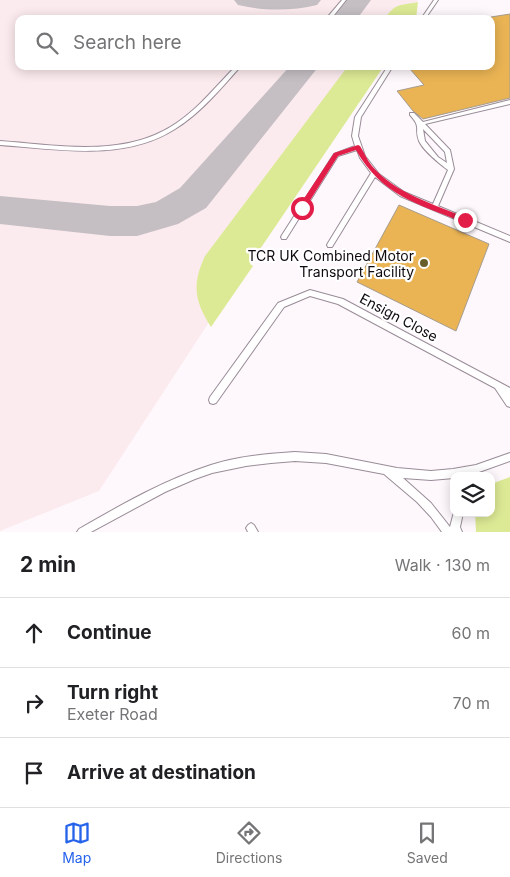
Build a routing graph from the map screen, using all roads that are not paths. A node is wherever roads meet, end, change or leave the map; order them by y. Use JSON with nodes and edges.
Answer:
{"nodes":[{"id":1,"x":344,"y":0,"type":"edge"},
{"id":2,"x":436,"y":0,"type":"edge"},
{"id":3,"x":331,"y":15,"type":"edge"},
{"id":4,"x":426,"y":15,"type":"edge"},
{"id":5,"x":235,"y":70,"type":"edge"},
{"id":6,"x":388,"y":70,"type":"edge"},
{"id":7,"x":510,"y":102,"type":"edge"},
{"id":8,"x":412,"y":114,"type":"dead end"},
{"id":9,"x":420,"y":124,"type":"junction"},
{"id":10,"x":0,"y":143,"type":"edge"},
{"id":11,"x":358,"y":147,"type":"junction"},
{"id":12,"x":451,"y":169,"type":"junction"},
{"id":13,"x":374,"y":173,"type":"junction"},
{"id":14,"x":434,"y":208,"type":"junction"},
{"id":15,"x":284,"y":237,"type":"dead end"},
{"id":16,"x":510,"y":239,"type":"edge"},
{"id":17,"x":330,"y":245,"type":"dead end"},
{"id":18,"x":497,"y":386,"type":"junction"},
{"id":19,"x":510,"y":392,"type":"edge"},
{"id":20,"x":213,"y":400,"type":"dead end"},
{"id":21,"x":510,"y":403,"type":"edge"},
{"id":22,"x":508,"y":456,"type":"edge"},
{"id":23,"x":386,"y":471,"type":"junction"},
{"id":24,"x":474,"y":472,"type":"edge"},
{"id":25,"x":450,"y":475,"type":"edge"},
{"id":26,"x":457,"y":517,"type":"edge"},
{"id":27,"x":82,"y":532,"type":"edge"},
{"id":28,"x":448,"y":532,"type":"edge"},
{"id":29,"x":457,"y":532,"type":"edge"}],
"edges":[{"from":1,"to":3,"type":"lane"},
{"from":2,"to":4,"type":"lane"},
{"from":5,"to":10,"type":"lane"},
{"from":6,"to":11,"type":"lane"},
{"from":7,"to":9,"type":"lane"},
{"from":8,"to":9,"type":"lane"},
{"from":9,"to":12,"type":"lane"},
{"from":9,"to":12,"type":"lane"},
{"from":11,"to":13,"type":"lane"},
{"from":11,"to":15,"type":"lane"},
{"from":12,"to":14,"type":"lane"},
{"from":13,"to":14,"type":"lane"},
{"from":13,"to":17,"type":"lane"},
{"from":14,"to":16,"type":"lane"},
{"from":18,"to":19,"type":"lane","name":"Ensign Close"},
{"from":18,"to":20,"type":"lane","name":"Ensign Close"},
{"from":18,"to":21,"type":"lane","name":"Ensign Close"},
{"from":22,"to":24,"type":"lane"},
{"from":23,"to":25,"type":"lane"},
{"from":23,"to":27,"type":"lane"},
{"from":23,"to":28,"type":"lane"},
{"from":26,"to":29,"type":"lane"}]}
